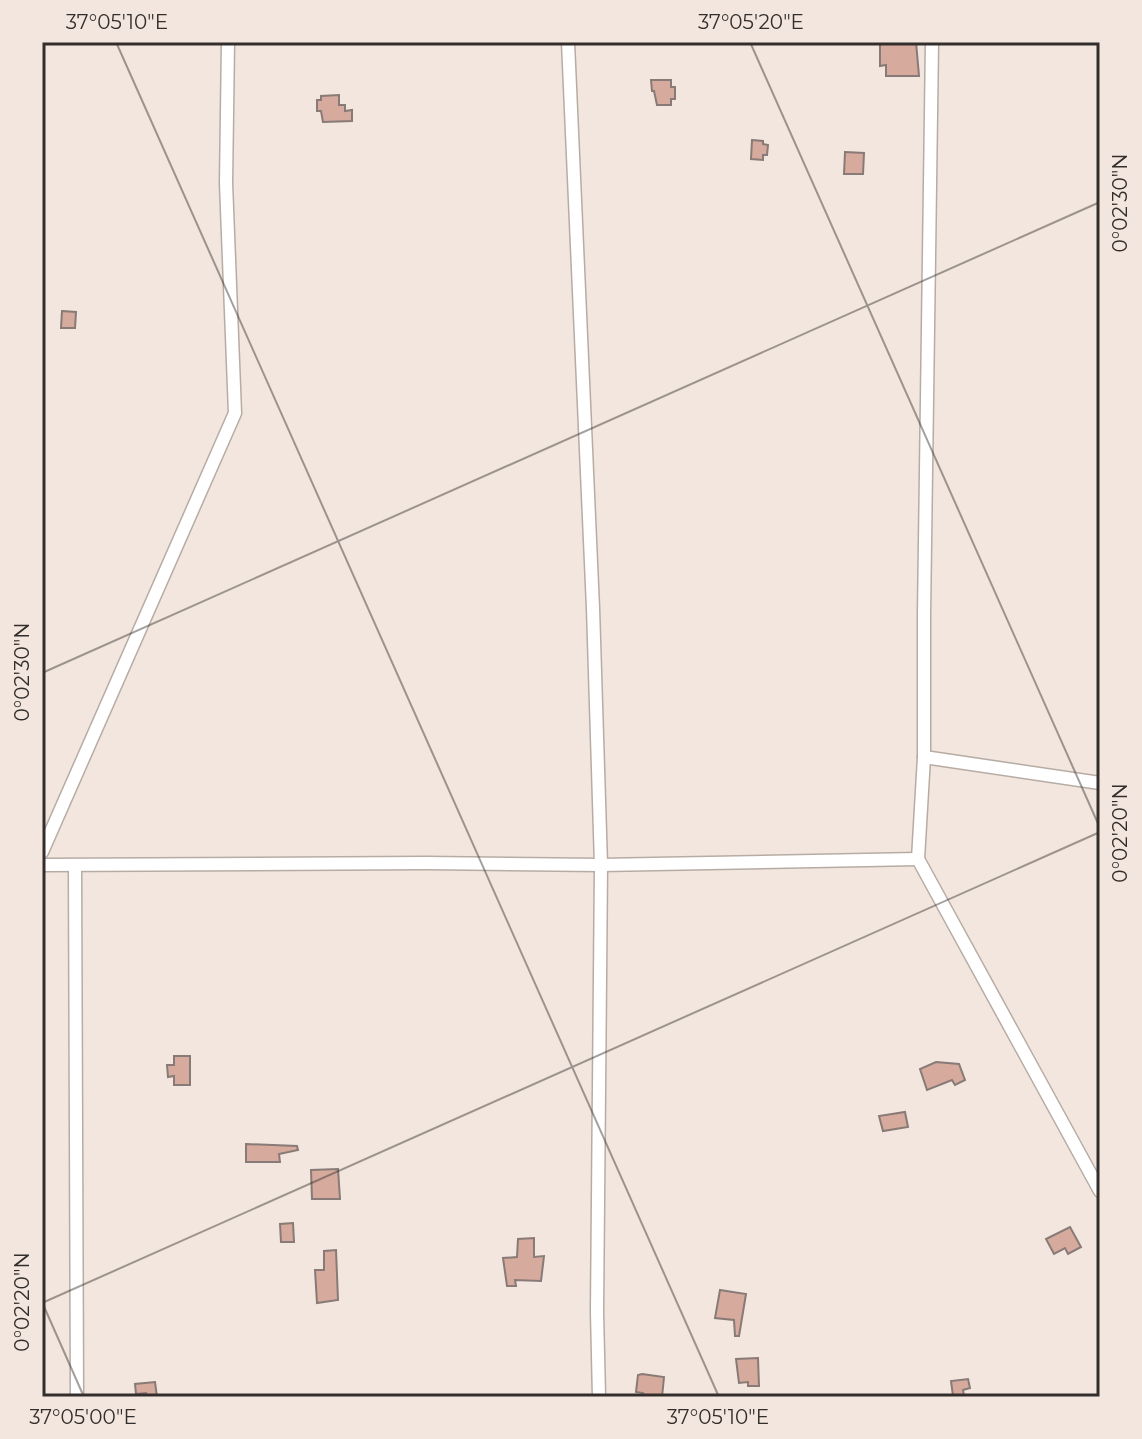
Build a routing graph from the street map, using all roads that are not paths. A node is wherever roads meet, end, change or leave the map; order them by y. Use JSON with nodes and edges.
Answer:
{"nodes":[{"id":1,"x":228,"y":42,"type":"edge"},
{"id":2,"x":568,"y":42,"type":"edge"},
{"id":3,"x":932,"y":42,"type":"edge"},
{"id":4,"x":924,"y":757,"type":"junction"},
{"id":5,"x":1100,"y":783,"type":"edge"},
{"id":6,"x":42,"y":852,"type":"edge"},
{"id":7,"x":918,"y":859,"type":"junction"},
{"id":8,"x":42,"y":865,"type":"edge"},
{"id":9,"x":601,"y":865,"type":"junction"},
{"id":10,"x":75,"y":866,"type":"junction"},
{"id":11,"x":1100,"y":1191,"type":"edge"},
{"id":12,"x":77,"y":1397,"type":"edge"},
{"id":13,"x":599,"y":1397,"type":"edge"}],
"edges":[{"from":1,"to":6,"type":"street"},
{"from":2,"to":9,"type":"street"},
{"from":3,"to":4,"type":"street"},
{"from":4,"to":5,"type":"street"},
{"from":4,"to":7,"type":"street"},
{"from":7,"to":9,"type":"street"},
{"from":7,"to":11,"type":"street"},
{"from":8,"to":10,"type":"street"},
{"from":9,"to":10,"type":"street"},
{"from":9,"to":13,"type":"street"},
{"from":10,"to":12,"type":"street"}]}
